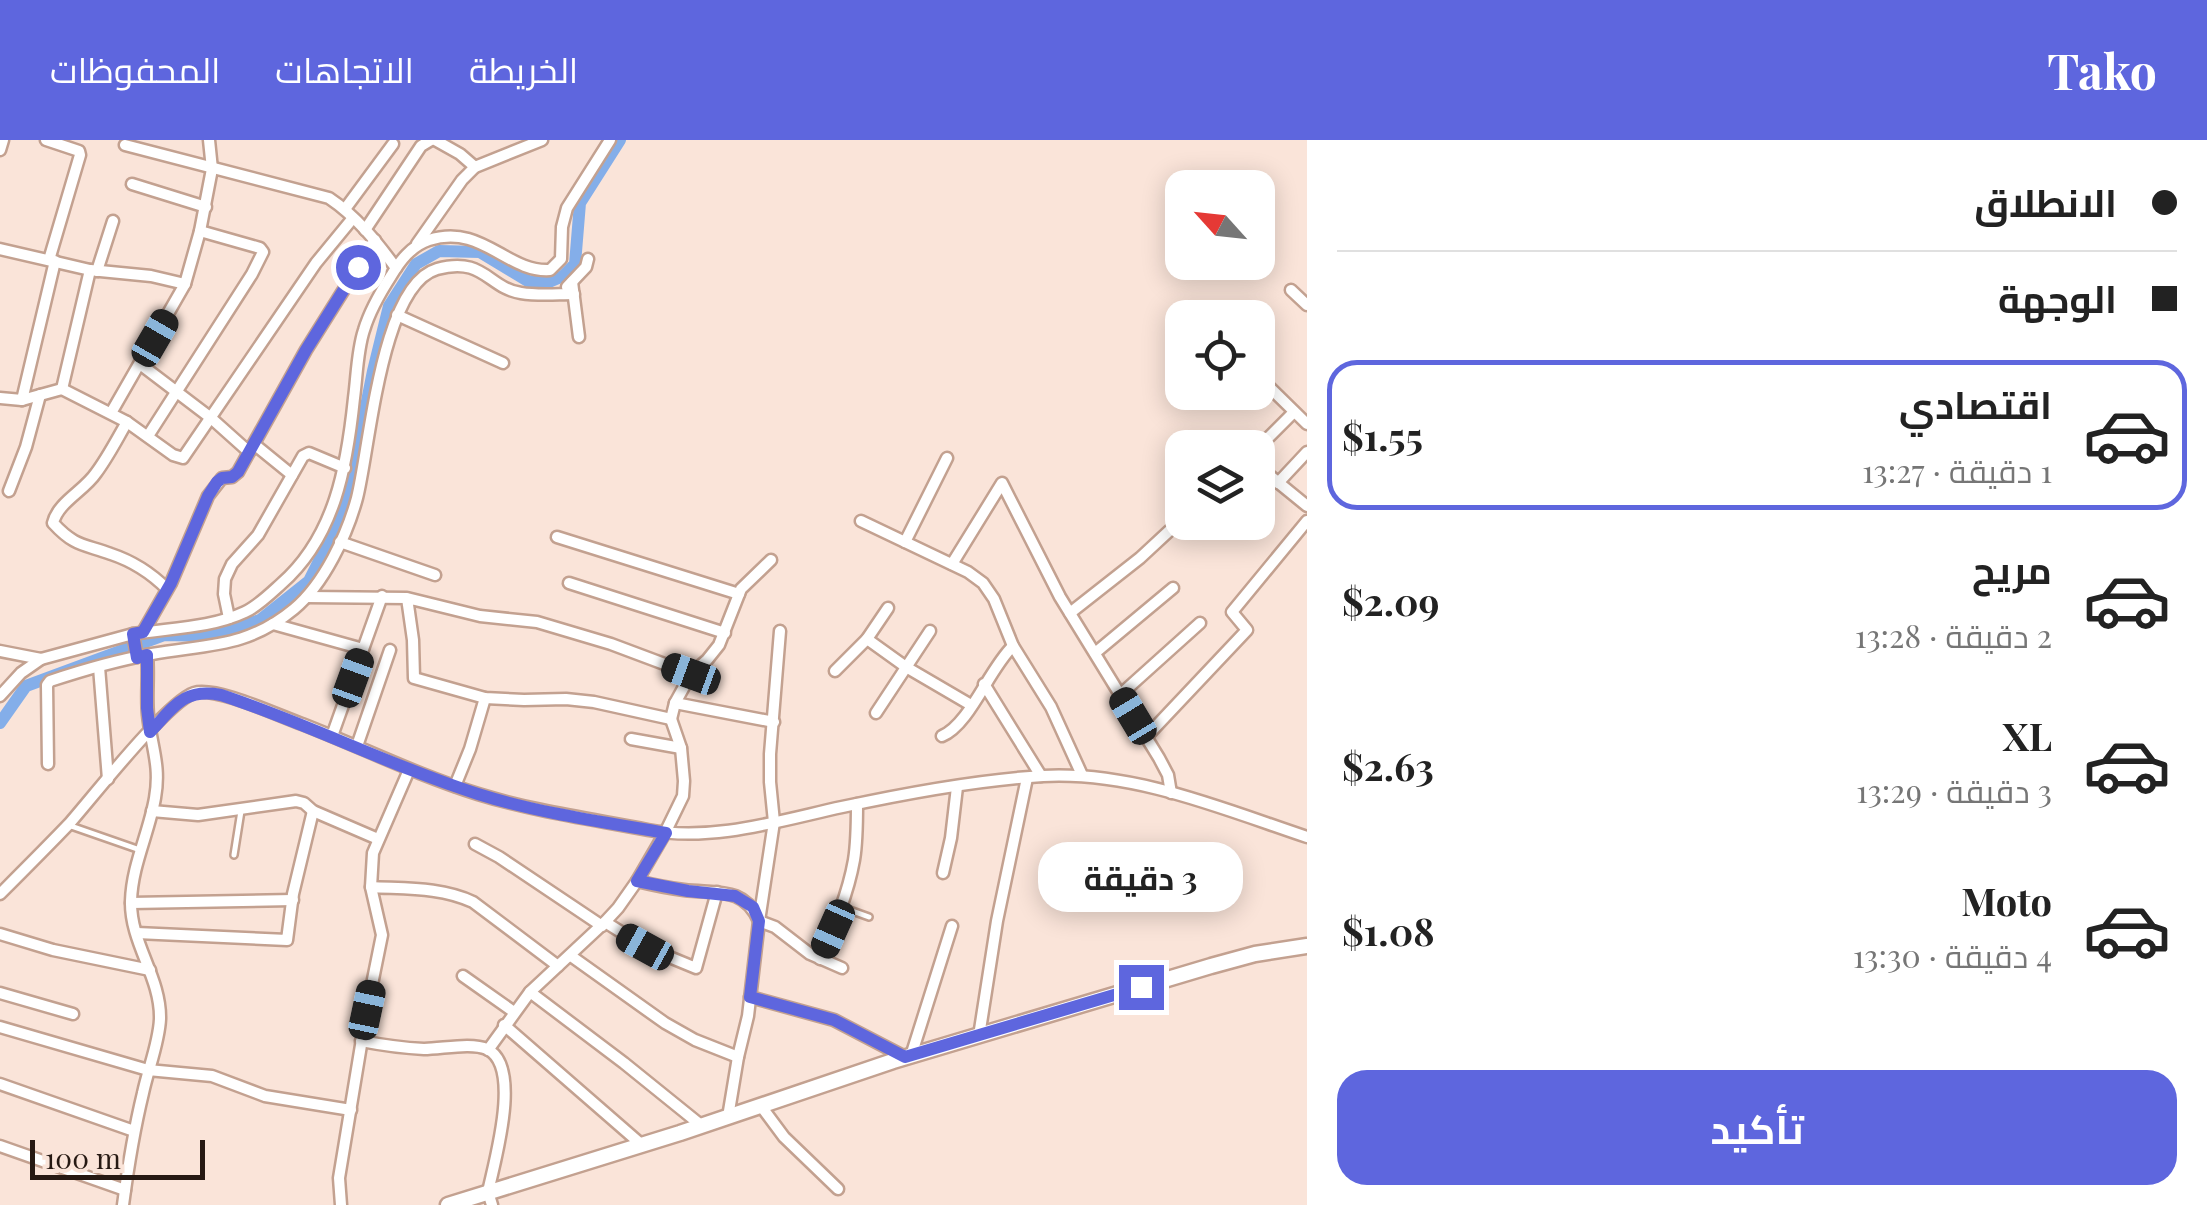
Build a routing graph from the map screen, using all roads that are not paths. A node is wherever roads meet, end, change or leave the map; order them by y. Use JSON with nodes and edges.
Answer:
{"nodes":[{"id":1,"x":3,"y":140,"type":"edge"},
{"id":2,"x":46,"y":140,"type":"edge"},
{"id":3,"x":209,"y":140,"type":"edge"},
{"id":4,"x":433,"y":140,"type":"edge"},
{"id":5,"x":542,"y":140,"type":"edge"},
{"id":6,"x":610,"y":140,"type":"edge"},
{"id":7,"x":393,"y":144,"type":"dead end"},
{"id":8,"x":125,"y":145,"type":"dead end"},
{"id":9,"x":0,"y":150,"type":"edge"},
{"id":10,"x":212,"y":168,"type":"junction"},
{"id":11,"x":475,"y":168,"type":"junction"},
{"id":12,"x":132,"y":184,"type":"dead end"},
{"id":13,"x":206,"y":207,"type":"junction"},
{"id":14,"x":349,"y":213,"type":"junction"},
{"id":15,"x":114,"y":221,"type":"dead end"},
{"id":16,"x":364,"y":230,"type":"junction"},
{"id":17,"x":200,"y":231,"type":"junction"},
{"id":18,"x":375,"y":240,"type":"junction"},
{"id":19,"x":416,"y":245,"type":"junction"},
{"id":20,"x":0,"y":249,"type":"edge"},
{"id":21,"x":588,"y":259,"type":"dead end"},
{"id":22,"x":52,"y":260,"type":"junction"},
{"id":23,"x":396,"y":268,"type":"junction"},
{"id":24,"x":93,"y":271,"type":"junction"},
{"id":25,"x":185,"y":284,"type":"junction"},
{"id":26,"x":573,"y":288,"type":"junction"},
{"id":27,"x":1291,"y":290,"type":"dead end"},
{"id":28,"x":1307,"y":305,"type":"edge"},
{"id":29,"x":397,"y":315,"type":"junction"},
{"id":30,"x":579,"y":337,"type":"dead end"},
{"id":31,"x":504,"y":363,"type":"dead end"},
{"id":32,"x":140,"y":364,"type":"junction"},
{"id":33,"x":62,"y":389,"type":"junction"},
{"id":34,"x":177,"y":391,"type":"junction"},
{"id":35,"x":1275,"y":393,"type":"edge"},
{"id":36,"x":40,"y":395,"type":"junction"},
{"id":37,"x":0,"y":398,"type":"edge"},
{"id":38,"x":22,"y":400,"type":"junction"},
{"id":39,"x":1294,"y":412,"type":"junction"},
{"id":40,"x":111,"y":413,"type":"junction"},
{"id":41,"x":211,"y":418,"type":"junction"},
{"id":42,"x":127,"y":422,"type":"junction"},
{"id":43,"x":1307,"y":424,"type":"edge"},
{"id":44,"x":1275,"y":431,"type":"edge"},
{"id":45,"x":148,"y":436,"type":"junction"},
{"id":46,"x":252,"y":448,"type":"junction"},
{"id":47,"x":1307,"y":452,"type":"edge"},
{"id":48,"x":948,"y":458,"type":"dead end"},
{"id":49,"x":345,"y":468,"type":"junction"},
{"id":50,"x":292,"y":475,"type":"junction"},
{"id":51,"x":1275,"y":480,"type":"edge"},
{"id":52,"x":1278,"y":483,"type":"junction"},
{"id":53,"x":9,"y":490,"type":"dead end"},
{"id":54,"x":1307,"y":506,"type":"edge"},
{"id":55,"x":861,"y":521,"type":"dead end"},
{"id":56,"x":1307,"y":521,"type":"edge"},
{"id":57,"x":1165,"y":534,"type":"edge"},
{"id":58,"x":557,"y":538,"type":"dead end"},
{"id":59,"x":340,"y":542,"type":"junction"},
{"id":60,"x":905,"y":542,"type":"junction"},
{"id":61,"x":771,"y":560,"type":"dead end"},
{"id":62,"x":952,"y":564,"type":"junction"},
{"id":63,"x":435,"y":575,"type":"dead end"},
{"id":64,"x":569,"y":583,"type":"dead end"},
{"id":65,"x":1174,"y":588,"type":"dead end"},
{"id":66,"x":167,"y":589,"type":"junction"},
{"id":67,"x":739,"y":594,"type":"junction"},
{"id":68,"x":382,"y":596,"type":"junction"},
{"id":69,"x":307,"y":598,"type":"junction"},
{"id":70,"x":408,"y":598,"type":"junction"},
{"id":71,"x":888,"y":608,"type":"dead end"},
{"id":72,"x":1070,"y":613,"type":"junction"},
{"id":73,"x":229,"y":618,"type":"junction"},
{"id":74,"x":1200,"y":622,"type":"dead end"},
{"id":75,"x":272,"y":624,"type":"junction"},
{"id":76,"x":780,"y":630,"type":"dead end"},
{"id":77,"x":930,"y":631,"type":"dead end"},
{"id":78,"x":724,"y":633,"type":"junction"},
{"id":79,"x":137,"y":635,"type":"junction"},
{"id":80,"x":867,"y":639,"type":"junction"},
{"id":81,"x":1014,"y":646,"type":"junction"},
{"id":82,"x":363,"y":648,"type":"junction"},
{"id":83,"x":0,"y":650,"type":"edge"},
{"id":84,"x":390,"y":650,"type":"dead end"},
{"id":85,"x":1095,"y":653,"type":"junction"},
{"id":86,"x":140,"y":655,"type":"junction"},
{"id":87,"x":41,"y":659,"type":"junction"},
{"id":88,"x":99,"y":667,"type":"junction"},
{"id":89,"x":906,"y":667,"type":"junction"},
{"id":90,"x":835,"y":671,"type":"dead end"},
{"id":91,"x":691,"y":674,"type":"junction"},
{"id":92,"x":984,"y":684,"type":"junction"},
{"id":93,"x":1120,"y":695,"type":"junction"},
{"id":94,"x":0,"y":696,"type":"edge"},
{"id":95,"x":486,"y":698,"type":"junction"},
{"id":96,"x":675,"y":703,"type":"junction"},
{"id":97,"x":972,"y":704,"type":"junction"},
{"id":98,"x":876,"y":713,"type":"dead end"},
{"id":99,"x":671,"y":718,"type":"junction"},
{"id":100,"x":774,"y":722,"type":"junction"},
{"id":101,"x":150,"y":732,"type":"junction"},
{"id":102,"x":332,"y":736,"type":"junction"},
{"id":103,"x":942,"y":736,"type":"dead end"},
{"id":104,"x":1146,"y":737,"type":"junction"},
{"id":105,"x":631,"y":740,"type":"dead end"},
{"id":106,"x":357,"y":746,"type":"junction"},
{"id":107,"x":681,"y":748,"type":"junction"},
{"id":108,"x":48,"y":764,"type":"dead end"},
{"id":109,"x":409,"y":770,"type":"junction"},
{"id":110,"x":1041,"y":776,"type":"junction"},
{"id":111,"x":1082,"y":776,"type":"junction"},
{"id":112,"x":1027,"y":778,"type":"junction"},
{"id":113,"x":108,"y":779,"type":"junction"},
{"id":114,"x":455,"y":786,"type":"junction"},
{"id":115,"x":958,"y":787,"type":"junction"},
{"id":116,"x":1171,"y":793,"type":"junction"},
{"id":117,"x":857,"y":804,"type":"junction"},
{"id":118,"x":242,"y":808,"type":"junction"},
{"id":119,"x":313,"y":811,"type":"junction"},
{"id":120,"x":152,"y":812,"type":"junction"},
{"id":121,"x":774,"y":822,"type":"junction"},
{"id":122,"x":68,"y":824,"type":"junction"},
{"id":123,"x":666,"y":833,"type":"junction"},
{"id":124,"x":378,"y":838,"type":"junction"},
{"id":125,"x":1307,"y":838,"type":"edge"},
{"id":126,"x":476,"y":844,"type":"dead end"},
{"id":127,"x":140,"y":850,"type":"junction"},
{"id":128,"x":234,"y":855,"type":"dead end"},
{"id":129,"x":943,"y":872,"type":"dead end"},
{"id":130,"x":637,"y":881,"type":"junction"},
{"id":131,"x":371,"y":887,"type":"junction"},
{"id":132,"x":717,"y":892,"type":"junction"},
{"id":133,"x":0,"y":894,"type":"edge"},
{"id":134,"x":293,"y":900,"type":"junction"},
{"id":135,"x":131,"y":903,"type":"junction"},
{"id":136,"x":841,"y":907,"type":"junction"},
{"id":137,"x":869,"y":917,"type":"dead end"},
{"id":138,"x":759,"y":921,"type":"junction"},
{"id":139,"x":604,"y":924,"type":"junction"},
{"id":140,"x":952,"y":926,"type":"dead end"},
{"id":141,"x":137,"y":933,"type":"junction"},
{"id":142,"x":0,"y":934,"type":"edge"},
{"id":143,"x":1307,"y":946,"type":"edge"},
{"id":144,"x":570,"y":956,"type":"junction"},
{"id":145,"x":820,"y":959,"type":"junction"},
{"id":146,"x":558,"y":966,"type":"junction"},
{"id":147,"x":842,"y":968,"type":"dead end"},
{"id":148,"x":150,"y":970,"type":"junction"},
{"id":149,"x":463,"y":976,"type":"dead end"},
{"id":150,"x":530,"y":992,"type":"junction"},
{"id":151,"x":0,"y":993,"type":"edge"},
{"id":152,"x":750,"y":997,"type":"junction"},
{"id":153,"x":514,"y":1012,"type":"junction"},
{"id":154,"x":73,"y":1014,"type":"dead end"},
{"id":155,"x":504,"y":1025,"type":"junction"},
{"id":156,"x":0,"y":1027,"type":"edge"},
{"id":157,"x":978,"y":1036,"type":"junction"},
{"id":158,"x":362,"y":1041,"type":"junction"},
{"id":159,"x":488,"y":1050,"type":"junction"},
{"id":160,"x":908,"y":1056,"type":"junction"},
{"id":161,"x":738,"y":1057,"type":"junction"},
{"id":162,"x":148,"y":1070,"type":"junction"},
{"id":163,"x":0,"y":1084,"type":"edge"},
{"id":164,"x":761,"y":1106,"type":"junction"},
{"id":165,"x":350,"y":1110,"type":"junction"},
{"id":166,"x":728,"y":1117,"type":"junction"},
{"id":167,"x":702,"y":1126,"type":"junction"},
{"id":168,"x":134,"y":1131,"type":"junction"},
{"id":169,"x":642,"y":1145,"type":"junction"},
{"id":170,"x":0,"y":1146,"type":"edge"},
{"id":171,"x":124,"y":1190,"type":"junction"},
{"id":172,"x":838,"y":1190,"type":"dead end"},
{"id":173,"x":490,"y":1199,"type":"edge"},
{"id":174,"x":123,"y":1205,"type":"edge"},
{"id":175,"x":341,"y":1205,"type":"edge"},
{"id":176,"x":448,"y":1205,"type":"edge"}],
"edges":[{"from":1,"to":9,"type":"street"},
{"from":2,"to":22,"type":"street"},
{"from":3,"to":10,"type":"street"},
{"from":4,"to":11,"type":"street"},
{"from":4,"to":16,"type":"street"},
{"from":5,"to":11,"type":"street"},
{"from":6,"to":19,"type":"street"},
{"from":7,"to":14,"type":"street"},
{"from":8,"to":10,"type":"street"},
{"from":10,"to":13,"type":"street"},
{"from":10,"to":14,"type":"street"},
{"from":11,"to":19,"type":"street"},
{"from":12,"to":13,"type":"street"},
{"from":13,"to":17,"type":"street"},
{"from":14,"to":16,"type":"street"},
{"from":14,"to":41,"type":"street"},
{"from":15,"to":24,"type":"street"},
{"from":16,"to":18,"type":"street"},
{"from":17,"to":25,"type":"street"},
{"from":17,"to":34,"type":"street"},
{"from":18,"to":23,"type":"street"},
{"from":18,"to":46,"type":"street"},
{"from":19,"to":23,"type":"street"},
{"from":20,"to":22,"type":"street"},
{"from":21,"to":26,"type":"street"},
{"from":22,"to":24,"type":"street"},
{"from":22,"to":38,"type":"street"},
{"from":23,"to":49,"type":"street"},
{"from":24,"to":25,"type":"street"},
{"from":24,"to":33,"type":"street"},
{"from":25,"to":32,"type":"street"},
{"from":26,"to":29,"type":"street"},
{"from":26,"to":30,"type":"street"},
{"from":27,"to":28,"type":"street"},
{"from":29,"to":31,"type":"street"},
{"from":29,"to":59,"type":"street"},
{"from":32,"to":34,"type":"street"},
{"from":32,"to":40,"type":"street"},
{"from":33,"to":36,"type":"street"},
{"from":33,"to":40,"type":"street"},
{"from":34,"to":41,"type":"street"},
{"from":34,"to":45,"type":"street"},
{"from":35,"to":39,"type":"street"},
{"from":36,"to":38,"type":"street"},
{"from":36,"to":53,"type":"street"},
{"from":37,"to":38,"type":"street"},
{"from":39,"to":43,"type":"street"},
{"from":39,"to":44,"type":"street"},
{"from":40,"to":42,"type":"street"},
{"from":41,"to":45,"type":"street"},
{"from":41,"to":46,"type":"street"},
{"from":42,"to":45,"type":"street"},
{"from":42,"to":66,"type":"street"},
{"from":46,"to":50,"type":"street"},
{"from":46,"to":66,"type":"street"},
{"from":47,"to":52,"type":"street"},
{"from":48,"to":60,"type":"street"},
{"from":49,"to":50,"type":"street"},
{"from":49,"to":73,"type":"street"},
{"from":50,"to":73,"type":"street"},
{"from":51,"to":52,"type":"street"},
{"from":52,"to":54,"type":"street"},
{"from":55,"to":60,"type":"street"},
{"from":56,"to":104,"type":"street"},
{"from":57,"to":72,"type":"street"},
{"from":58,"to":67,"type":"street"},
{"from":59,"to":63,"type":"street"},
{"from":59,"to":69,"type":"street"},
{"from":60,"to":62,"type":"street"},
{"from":61,"to":67,"type":"street"},
{"from":62,"to":72,"type":"street"},
{"from":62,"to":81,"type":"street"},
{"from":64,"to":78,"type":"street"},
{"from":65,"to":85,"type":"street"},
{"from":66,"to":79,"type":"street"},
{"from":67,"to":78,"type":"street"},
{"from":68,"to":69,"type":"street"},
{"from":68,"to":70,"type":"street"},
{"from":68,"to":82,"type":"street"},
{"from":69,"to":75,"type":"street"},
{"from":70,"to":91,"type":"street"},
{"from":70,"to":95,"type":"street"},
{"from":71,"to":80,"type":"street"},
{"from":72,"to":85,"type":"street"},
{"from":73,"to":79,"type":"street"},
{"from":74,"to":93,"type":"street"},
{"from":75,"to":82,"type":"street"},
{"from":75,"to":86,"type":"street"},
{"from":76,"to":100,"type":"street"},
{"from":77,"to":89,"type":"street"},
{"from":78,"to":91,"type":"street"},
{"from":79,"to":86,"type":"street"},
{"from":79,"to":87,"type":"street"},
{"from":80,"to":89,"type":"street"},
{"from":80,"to":90,"type":"street"},
{"from":81,"to":92,"type":"street"},
{"from":81,"to":111,"type":"street"},
{"from":82,"to":102,"type":"street"},
{"from":83,"to":87,"type":"street"},
{"from":84,"to":106,"type":"street"},
{"from":85,"to":93,"type":"street"},
{"from":86,"to":88,"type":"street"},
{"from":86,"to":101,"type":"street"},
{"from":87,"to":94,"type":"street"},
{"from":88,"to":108,"type":"street"},
{"from":88,"to":113,"type":"street"},
{"from":89,"to":97,"type":"street"},
{"from":89,"to":98,"type":"street"},
{"from":91,"to":96,"type":"street"},
{"from":92,"to":97,"type":"street"},
{"from":92,"to":110,"type":"street"},
{"from":93,"to":104,"type":"street"},
{"from":95,"to":99,"type":"street"},
{"from":95,"to":114,"type":"street"},
{"from":96,"to":99,"type":"street"},
{"from":96,"to":100,"type":"street"},
{"from":97,"to":103,"type":"street"},
{"from":99,"to":107,"type":"street"},
{"from":100,"to":121,"type":"street"},
{"from":101,"to":102,"type":"street"},
{"from":101,"to":113,"type":"street"},
{"from":101,"to":120,"type":"street"},
{"from":102,"to":106,"type":"street"},
{"from":104,"to":116,"type":"street"},
{"from":105,"to":107,"type":"street"},
{"from":106,"to":109,"type":"street"},
{"from":107,"to":123,"type":"street"},
{"from":109,"to":114,"type":"street"},
{"from":109,"to":124,"type":"street"},
{"from":110,"to":111,"type":"street"},
{"from":110,"to":112,"type":"street"},
{"from":111,"to":116,"type":"street"},
{"from":112,"to":115,"type":"street"},
{"from":112,"to":157,"type":"street"},
{"from":113,"to":122,"type":"street"},
{"from":114,"to":123,"type":"street"},
{"from":115,"to":117,"type":"street"},
{"from":115,"to":129,"type":"street"},
{"from":116,"to":125,"type":"street"},
{"from":117,"to":121,"type":"street"},
{"from":117,"to":136,"type":"street"},
{"from":118,"to":119,"type":"street"},
{"from":118,"to":120,"type":"street"},
{"from":118,"to":128,"type":"lane"},
{"from":119,"to":124,"type":"street"},
{"from":119,"to":134,"type":"street"},
{"from":120,"to":127,"type":"street"},
{"from":121,"to":123,"type":"street"},
{"from":121,"to":138,"type":"street"},
{"from":122,"to":127,"type":"lane"},
{"from":122,"to":133,"type":"street"},
{"from":123,"to":130,"type":"street"},
{"from":124,"to":131,"type":"street"},
{"from":126,"to":139,"type":"street"},
{"from":127,"to":135,"type":"street"},
{"from":130,"to":132,"type":"street"},
{"from":130,"to":139,"type":"street"},
{"from":131,"to":146,"type":"street"},
{"from":131,"to":158,"type":"street"},
{"from":132,"to":138,"type":"street"},
{"from":132,"to":139,"type":"street"},
{"from":134,"to":135,"type":"street"},
{"from":134,"to":141,"type":"street"},
{"from":135,"to":141,"type":"street"},
{"from":136,"to":137,"type":"lane"},
{"from":136,"to":145,"type":"street"},
{"from":138,"to":145,"type":"street"},
{"from":138,"to":152,"type":"street"},
{"from":139,"to":144,"type":"street"},
{"from":140,"to":160,"type":"street"},
{"from":141,"to":148,"type":"street"},
{"from":142,"to":148,"type":"street"},
{"from":143,"to":157,"type":"main road"},
{"from":144,"to":146,"type":"street"},
{"from":144,"to":161,"type":"street"},
{"from":145,"to":147,"type":"street"},
{"from":146,"to":150,"type":"street"},
{"from":148,"to":162,"type":"street"},
{"from":149,"to":153,"type":"street"},
{"from":150,"to":153,"type":"street"},
{"from":150,"to":167,"type":"street"},
{"from":151,"to":154,"type":"street"},
{"from":152,"to":160,"type":"street"},
{"from":152,"to":161,"type":"street"},
{"from":153,"to":155,"type":"street"},
{"from":155,"to":159,"type":"street"},
{"from":155,"to":169,"type":"street"},
{"from":156,"to":162,"type":"street"},
{"from":157,"to":160,"type":"main road"},
{"from":158,"to":159,"type":"street"},
{"from":158,"to":165,"type":"street"},
{"from":159,"to":173,"type":"street"},
{"from":160,"to":164,"type":"main road"},
{"from":161,"to":166,"type":"street"},
{"from":162,"to":165,"type":"street"},
{"from":162,"to":168,"type":"street"},
{"from":163,"to":168,"type":"street"},
{"from":164,"to":166,"type":"main road"},
{"from":164,"to":172,"type":"street"},
{"from":165,"to":175,"type":"street"},
{"from":166,"to":167,"type":"main road"},
{"from":167,"to":169,"type":"main road"},
{"from":168,"to":171,"type":"street"},
{"from":169,"to":173,"type":"main road"},
{"from":170,"to":171,"type":"street"},
{"from":171,"to":174,"type":"street"},
{"from":173,"to":176,"type":"main road"}]}
